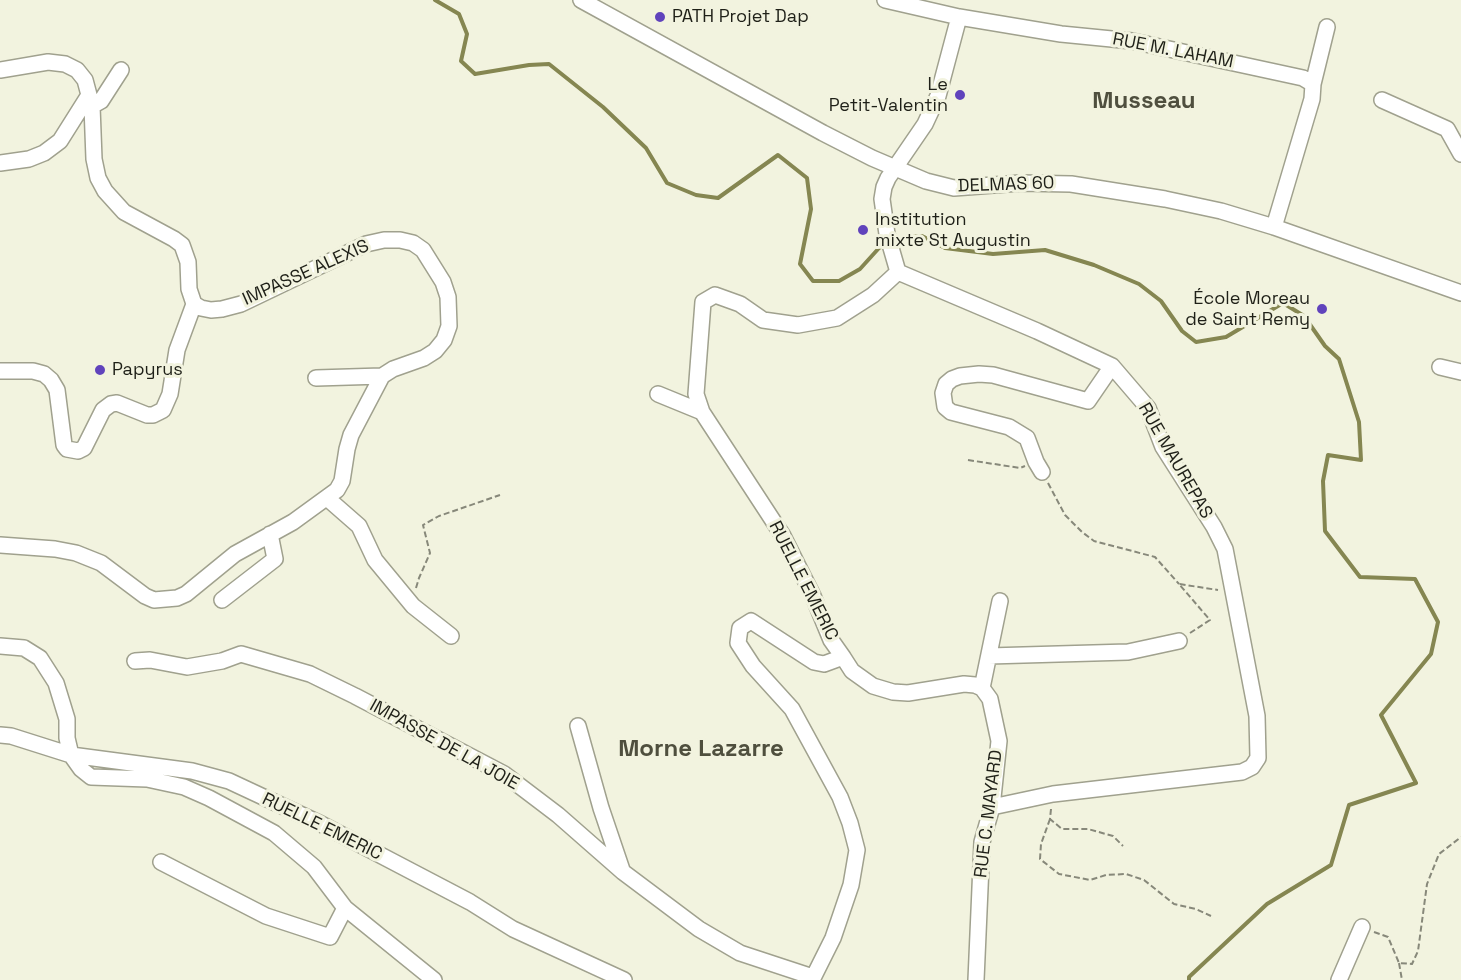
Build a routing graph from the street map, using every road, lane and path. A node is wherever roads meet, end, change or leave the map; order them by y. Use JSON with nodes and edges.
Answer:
{"nodes":[{"id":1,"x":885,"y":0,"type":"edge"},
{"id":2,"x":583,"y":1,"type":"edge"},
{"id":3,"x":959,"y":17,"type":"junction"},
{"id":4,"x":1328,"y":27,"type":"dead end"},
{"id":5,"x":0,"y":70,"type":"edge"},
{"id":6,"x":122,"y":70,"type":"dead end"},
{"id":7,"x":1313,"y":84,"type":"junction"},
{"id":8,"x":91,"y":100,"type":"junction"},
{"id":9,"x":1382,"y":100,"type":"dead end"},
{"id":10,"x":1461,"y":154,"type":"edge"},
{"id":11,"x":0,"y":163,"type":"edge"},
{"id":12,"x":895,"y":168,"type":"junction"},
{"id":13,"x":1274,"y":227,"type":"junction"},
{"id":14,"x":898,"y":272,"type":"junction"},
{"id":15,"x":1461,"y":293,"type":"edge"},
{"id":16,"x":194,"y":304,"type":"junction"},
{"id":17,"x":1112,"y":366,"type":"junction"},
{"id":18,"x":1440,"y":367,"type":"dead end"},
{"id":19,"x":0,"y":371,"type":"edge"},
{"id":20,"x":1461,"y":372,"type":"edge"},
{"id":21,"x":382,"y":376,"type":"junction"},
{"id":22,"x":316,"y":378,"type":"dead end"},
{"id":23,"x":658,"y":394,"type":"dead end"},
{"id":24,"x":702,"y":412,"type":"junction"},
{"id":25,"x":968,"y":460,"type":"dead end"},
{"id":26,"x":1039,"y":467,"type":"junction"},
{"id":27,"x":500,"y":495,"type":"dead end"},
{"id":28,"x":327,"y":498,"type":"junction"},
{"id":29,"x":270,"y":534,"type":"junction"},
{"id":30,"x":0,"y":545,"type":"edge"},
{"id":31,"x":1179,"y":584,"type":"junction"},
{"id":32,"x":1233,"y":594,"type":"junction"},
{"id":33,"x":222,"y":600,"type":"dead end"},
{"id":34,"x":1000,"y":601,"type":"dead end"},
{"id":35,"x":413,"y":606,"type":"junction"},
{"id":36,"x":451,"y":636,"type":"dead end"},
{"id":37,"x":1179,"y":641,"type":"joint"},
{"id":38,"x":0,"y":646,"type":"edge"},
{"id":39,"x":989,"y":656,"type":"junction"},
{"id":40,"x":843,"y":657,"type":"junction"},
{"id":41,"x":135,"y":661,"type":"dead end"},
{"id":42,"x":982,"y":688,"type":"junction"},
{"id":43,"x":578,"y":726,"type":"dead end"},
{"id":44,"x":0,"y":735,"type":"edge"},
{"id":45,"x":71,"y":755,"type":"junction"},
{"id":46,"x":1053,"y":794,"type":"junction"},
{"id":47,"x":992,"y":807,"type":"junction"},
{"id":48,"x":1050,"y":819,"type":"junction"},
{"id":49,"x":1461,"y":837,"type":"edge"},
{"id":50,"x":1123,"y":846,"type":"dead end"},
{"id":51,"x":161,"y":862,"type":"dead end"},
{"id":52,"x":622,"y":872,"type":"junction"},
{"id":53,"x":345,"y":908,"type":"junction"},
{"id":54,"x":1211,"y":916,"type":"dead end"},
{"id":55,"x":1362,"y":927,"type":"joint"},
{"id":56,"x":1399,"y":963,"type":"junction"},
{"id":57,"x":813,"y":978,"type":"edge"},
{"id":58,"x":434,"y":980,"type":"edge"},
{"id":59,"x":624,"y":980,"type":"edge"},
{"id":60,"x":976,"y":980,"type":"edge"},
{"id":61,"x":1339,"y":980,"type":"edge"},
{"id":62,"x":1402,"y":980,"type":"edge"}],
"edges":[{"from":1,"to":3,"type":"street","name":"RUE M. LAHAM"},
{"from":2,"to":12,"type":"street","name":"DELMAS 60"},
{"from":3,"to":7,"type":"street","name":"RUE M. LAHAM"},
{"from":3,"to":12,"type":"street"},
{"from":4,"to":7,"type":"street"},
{"from":5,"to":8,"type":"street"},
{"from":6,"to":8,"type":"street"},
{"from":7,"to":13,"type":"street"},
{"from":8,"to":11,"type":"street"},
{"from":8,"to":16,"type":"street"},
{"from":9,"to":10,"type":"street"},
{"from":12,"to":13,"type":"street","name":"DELMAS 60"},
{"from":12,"to":14,"type":"street"},
{"from":13,"to":15,"type":"street","name":"DELMAS 60"},
{"from":14,"to":17,"type":"street","name":"RUE MAUREPAS"},
{"from":14,"to":24,"type":"street","name":"RUELLE EMERIC"},
{"from":16,"to":19,"type":"street"},
{"from":16,"to":21,"type":"street","name":"IMPASSE ALEXIS"},
{"from":17,"to":26,"type":"street"},
{"from":17,"to":32,"type":"street","name":"RUE MAUREPAS"},
{"from":18,"to":20,"type":"street"},
{"from":21,"to":22,"type":"street"},
{"from":21,"to":28,"type":"street"},
{"from":23,"to":24,"type":"street"},
{"from":24,"to":40,"type":"street","name":"RUELLE EMERIC"},
{"from":25,"to":26,"type":"path"},
{"from":26,"to":31,"type":"path"},
{"from":27,"to":35,"type":"path"},
{"from":28,"to":29,"type":"street"},
{"from":28,"to":35,"type":"street"},
{"from":29,"to":30,"type":"street"},
{"from":29,"to":33,"type":"street"},
{"from":31,"to":32,"type":"path"},
{"from":31,"to":37,"type":"path"},
{"from":32,"to":46,"type":"street","name":"RUE MAUREPAS"},
{"from":34,"to":39,"type":"street"},
{"from":35,"to":36,"type":"street"},
{"from":37,"to":39,"type":"street"},
{"from":38,"to":45,"type":"street"},
{"from":39,"to":42,"type":"street"},
{"from":40,"to":42,"type":"street"},
{"from":40,"to":57,"type":"street","name":"RUELLE EMERIC"},
{"from":41,"to":52,"type":"street","name":"IMPASSE DE LA JOIE"},
{"from":42,"to":47,"type":"street","name":"RUE C. MAYARD"},
{"from":43,"to":52,"type":"street"},
{"from":44,"to":45,"type":"street","name":"RUELLE EMERIC"},
{"from":45,"to":53,"type":"street"},
{"from":45,"to":59,"type":"street","name":"RUELLE EMERIC"},
{"from":46,"to":47,"type":"street","name":"RUE MAUREPAS"},
{"from":46,"to":48,"type":"path"},
{"from":47,"to":60,"type":"street","name":"RUE C. MAYARD"},
{"from":48,"to":50,"type":"path"},
{"from":48,"to":54,"type":"path"},
{"from":49,"to":56,"type":"path"},
{"from":51,"to":53,"type":"street"},
{"from":52,"to":57,"type":"street","name":"IMPASSE DE LA JOIE"},
{"from":53,"to":58,"type":"street"},
{"from":55,"to":56,"type":"path"},
{"from":55,"to":61,"type":"street"},
{"from":56,"to":62,"type":"path"}]}
